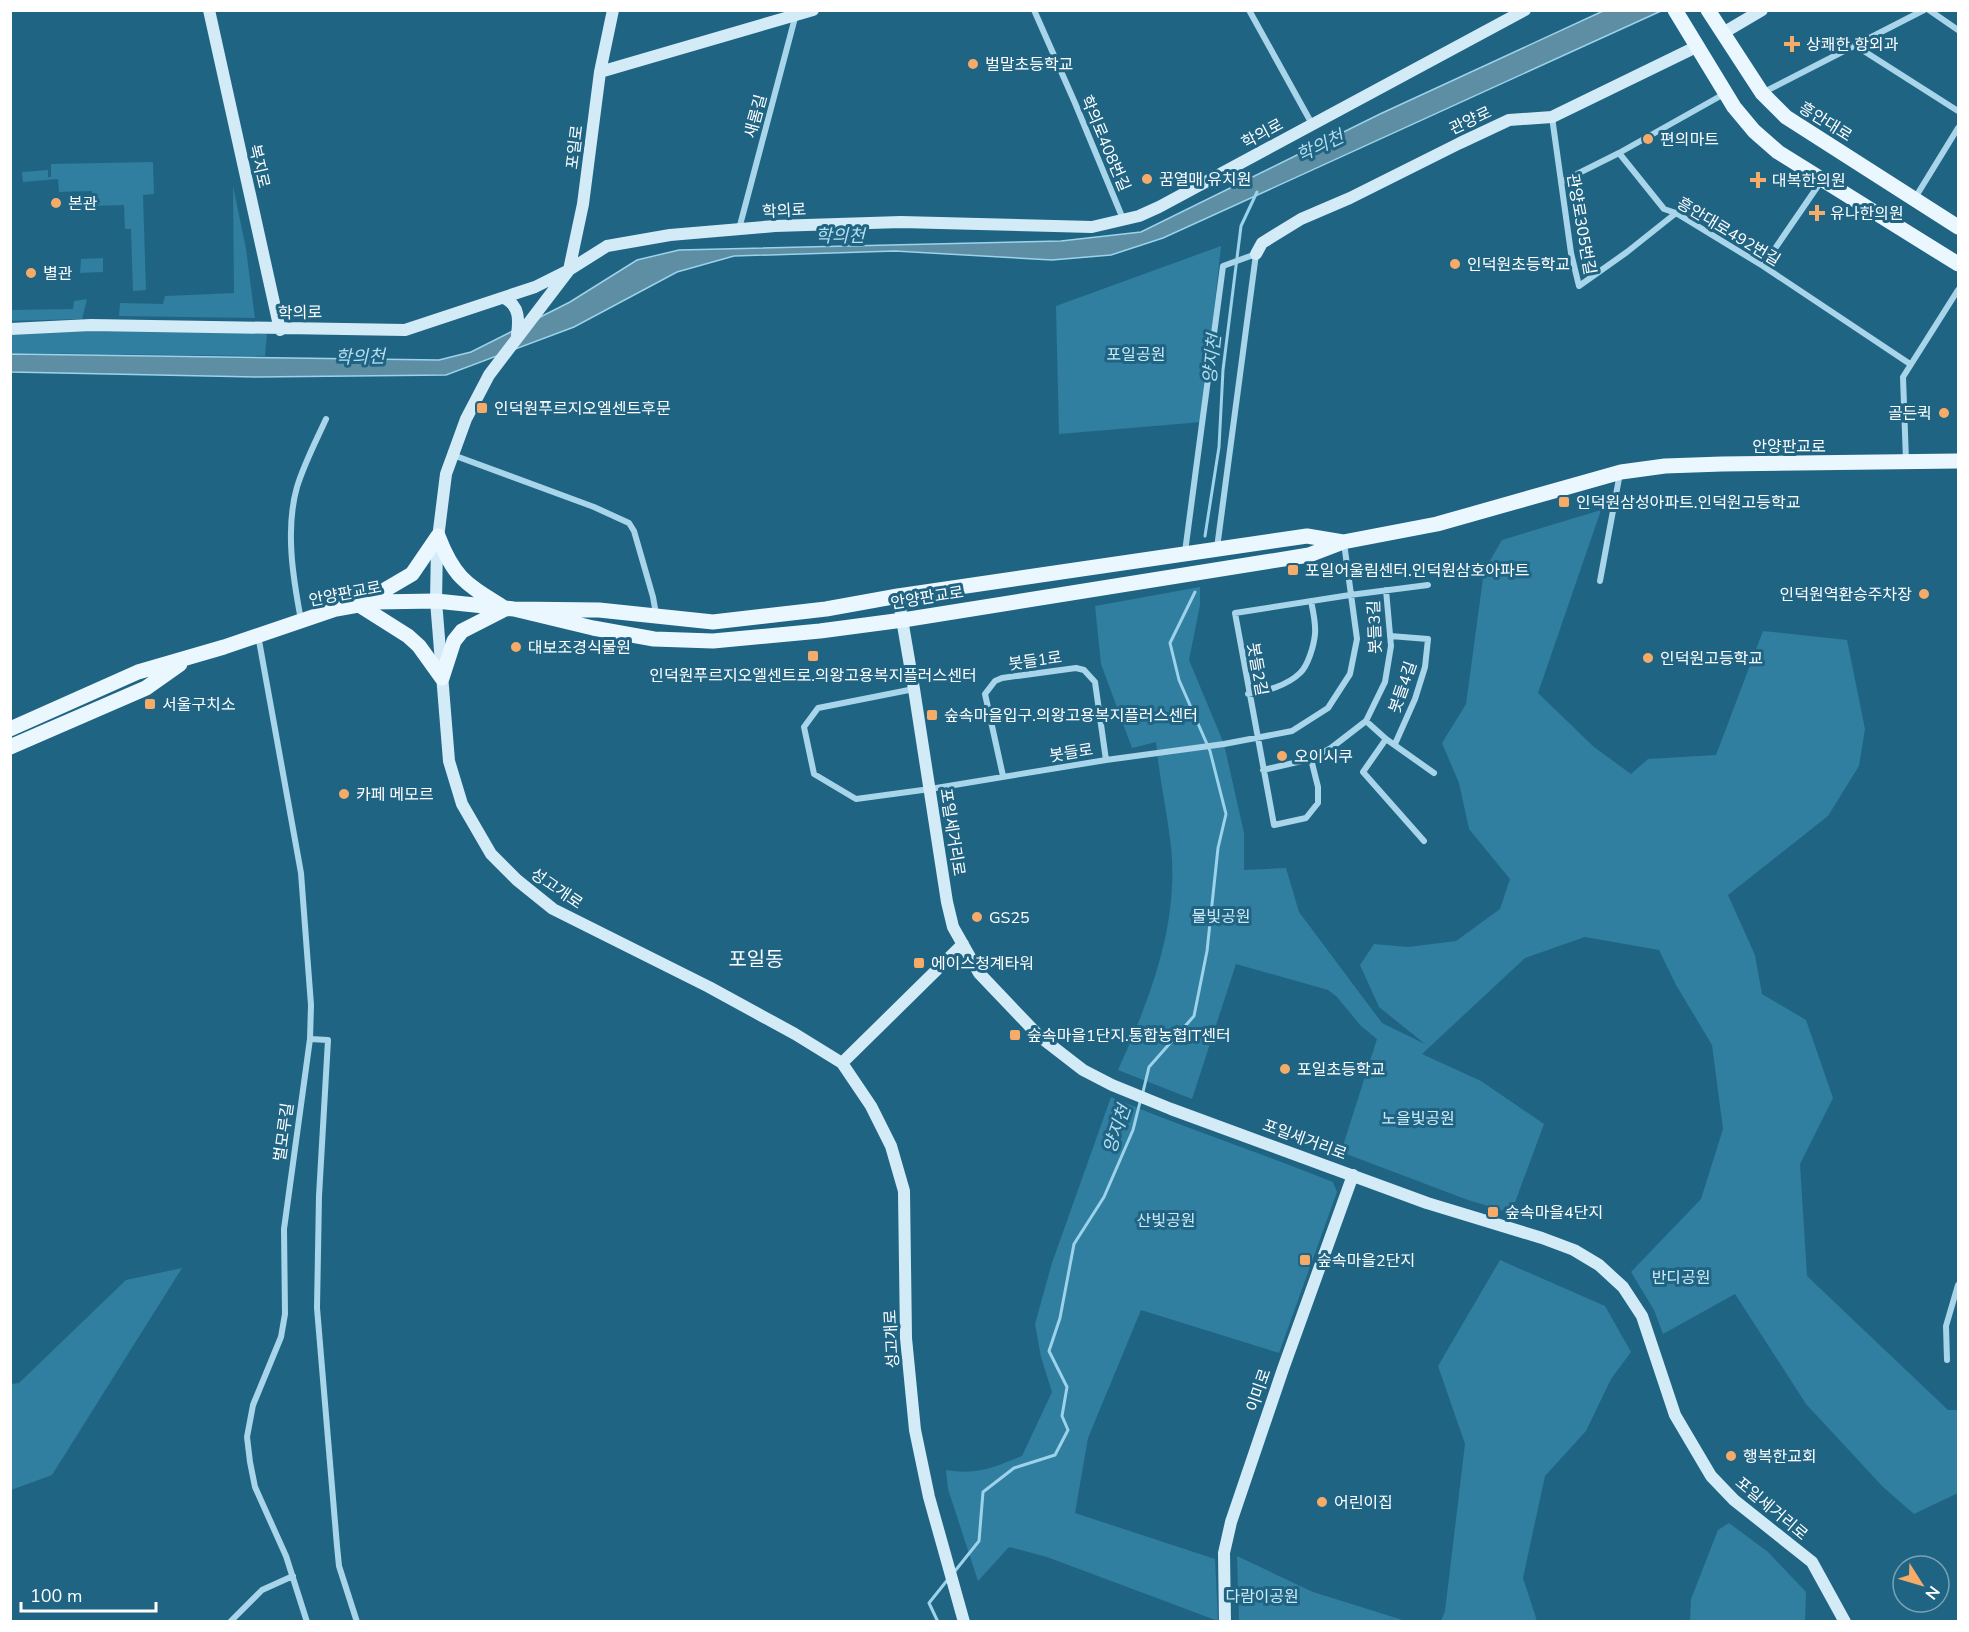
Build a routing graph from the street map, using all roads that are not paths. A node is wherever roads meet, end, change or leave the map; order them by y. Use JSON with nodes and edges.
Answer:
{"nodes":[{"id":1,"x":209,"y":10,"type":"edge"},
{"id":2,"x":613,"y":10,"type":"edge"},
{"id":3,"x":813,"y":10,"type":"edge"},
{"id":4,"x":1034,"y":10,"type":"edge"},
{"id":5,"x":1250,"y":10,"type":"edge"},
{"id":6,"x":1525,"y":10,"type":"edge"},
{"id":7,"x":1675,"y":10,"type":"edge"},
{"id":8,"x":1708,"y":10,"type":"edge"},
{"id":9,"x":1762,"y":10,"type":"edge"},
{"id":10,"x":1924,"y":10,"type":"edge"},
{"id":11,"x":1929,"y":10,"type":"edge"},
{"id":12,"x":796,"y":13,"type":"edge"},
{"id":13,"x":1720,"y":29,"type":"junction"},
{"id":14,"x":1959,"y":30,"type":"edge"},
{"id":15,"x":1695,"y":42,"type":"junction"},
{"id":16,"x":1856,"y":46,"type":"junction"},
{"id":17,"x":600,"y":72,"type":"junction"},
{"id":18,"x":1762,"y":93,"type":"junction"},
{"id":19,"x":1725,"y":94,"type":"junction"},
{"id":20,"x":1959,"y":111,"type":"edge"},
{"id":21,"x":1552,"y":117,"type":"junction"},
{"id":22,"x":1312,"y":124,"type":"junction"},
{"id":23,"x":1959,"y":128,"type":"edge"},
{"id":24,"x":1619,"y":153,"type":"junction"},
{"id":25,"x":1823,"y":179,"type":"junction"},
{"id":26,"x":1561,"y":182,"type":"junction"},
{"id":27,"x":1914,"y":198,"type":"junction"},
{"id":28,"x":1676,"y":213,"type":"junction"},
{"id":29,"x":1123,"y":220,"type":"junction"},
{"id":30,"x":1959,"y":227,"type":"edge"},
{"id":31,"x":739,"y":229,"type":"junction"},
{"id":32,"x":1259,"y":248,"type":"junction"},
{"id":33,"x":1959,"y":264,"type":"edge"},
{"id":34,"x":1763,"y":266,"type":"junction"},
{"id":35,"x":569,"y":270,"type":"junction"},
{"id":36,"x":1959,"y":290,"type":"edge"},
{"id":37,"x":508,"y":300,"type":"junction"},
{"id":38,"x":10,"y":328,"type":"edge"},
{"id":39,"x":280,"y":330,"type":"junction"},
{"id":40,"x":517,"y":337,"type":"junction"},
{"id":41,"x":1910,"y":364,"type":"junction"},
{"id":42,"x":326,"y":419,"type":"dead end"},
{"id":43,"x":453,"y":455,"type":"junction"},
{"id":44,"x":1906,"y":461,"type":"junction"},
{"id":45,"x":1959,"y":462,"type":"edge"},
{"id":46,"x":1621,"y":472,"type":"junction"},
{"id":47,"x":438,"y":536,"type":"junction"},
{"id":48,"x":1344,"y":542,"type":"junction"},
{"id":49,"x":1217,"y":549,"type":"junction"},
{"id":50,"x":1184,"y":554,"type":"junction"},
{"id":51,"x":1600,"y":581,"type":"dead end"},
{"id":52,"x":1428,"y":585,"type":"dead end"},
{"id":53,"x":1386,"y":590,"type":"junction"},
{"id":54,"x":1350,"y":595,"type":"junction"},
{"id":55,"x":898,"y":596,"type":"junction"},
{"id":56,"x":436,"y":601,"type":"junction"},
{"id":57,"x":1311,"y":601,"type":"junction"},
{"id":58,"x":359,"y":605,"type":"junction"},
{"id":59,"x":509,"y":609,"type":"junction"},
{"id":60,"x":656,"y":618,"type":"junction"},
{"id":61,"x":301,"y":620,"type":"junction"},
{"id":62,"x":903,"y":620,"type":"junction"},
{"id":63,"x":258,"y":635,"type":"junction"},
{"id":64,"x":1390,"y":636,"type":"junction"},
{"id":65,"x":189,"y":657,"type":"junction"},
{"id":66,"x":442,"y":678,"type":"junction"},
{"id":67,"x":915,"y":689,"type":"junction"},
{"id":68,"x":1248,"y":694,"type":"junction"},
{"id":69,"x":1366,"y":721,"type":"junction"},
{"id":70,"x":10,"y":729,"type":"edge"},
{"id":71,"x":1257,"y":739,"type":"junction"},
{"id":72,"x":1386,"y":739,"type":"junction"},
{"id":73,"x":1395,"y":744,"type":"junction"},
{"id":74,"x":10,"y":747,"type":"edge"},
{"id":75,"x":1311,"y":759,"type":"junction"},
{"id":76,"x":1106,"y":760,"type":"junction"},
{"id":77,"x":1263,"y":770,"type":"junction"},
{"id":78,"x":1434,"y":773,"type":"dead end"},
{"id":79,"x":1003,"y":776,"type":"junction"},
{"id":80,"x":930,"y":789,"type":"junction"},
{"id":81,"x":1424,"y":841,"type":"dead end"},
{"id":82,"x":963,"y":944,"type":"junction"},
{"id":83,"x":310,"y":1039,"type":"junction"},
{"id":84,"x":842,"y":1064,"type":"junction"},
{"id":85,"x":1353,"y":1175,"type":"junction"},
{"id":86,"x":1959,"y":1285,"type":"edge"},
{"id":87,"x":1947,"y":1360,"type":"dead end"},
{"id":88,"x":292,"y":1576,"type":"junction"},
{"id":89,"x":230,"y":1622,"type":"edge"},
{"id":90,"x":306,"y":1622,"type":"edge"},
{"id":91,"x":357,"y":1622,"type":"edge"},
{"id":92,"x":964,"y":1622,"type":"edge"},
{"id":93,"x":1226,"y":1622,"type":"edge"},
{"id":94,"x":1845,"y":1622,"type":"edge"}],
"edges":[{"from":1,"to":39,"type":"street","name":"복지로"},
{"from":2,"to":17,"type":"street","name":"포일로"},
{"from":3,"to":12,"type":"street"},
{"from":4,"to":29,"type":"street","name":"학의로408번길"},
{"from":5,"to":22,"type":"street"},
{"from":6,"to":22,"type":"street","name":"학의로"},
{"from":7,"to":15,"type":"main road"},
{"from":8,"to":13,"type":"main road","name":"흥안대로"},
{"from":9,"to":13,"type":"street"},
{"from":10,"to":16,"type":"street"},
{"from":11,"to":14,"type":"street"},
{"from":12,"to":17,"type":"street"},
{"from":12,"to":31,"type":"street","name":"새롬길"},
{"from":13,"to":18,"type":"main road","name":"흥안대로"},
{"from":15,"to":19,"type":"main road"},
{"from":15,"to":21,"type":"street","name":"관양로"},
{"from":16,"to":18,"type":"street"},
{"from":16,"to":20,"type":"street"},
{"from":17,"to":35,"type":"street","name":"포일로"},
{"from":18,"to":27,"type":"main road","name":"흥안대로"},
{"from":19,"to":24,"type":"street"},
{"from":19,"to":25,"type":"main road"},
{"from":21,"to":26,"type":"street","name":"관양로305번길"},
{"from":21,"to":32,"type":"street","name":"관양로"},
{"from":22,"to":29,"type":"street","name":"학의로"},
{"from":23,"to":27,"type":"street"},
{"from":24,"to":26,"type":"street"},
{"from":24,"to":28,"type":"street","name":"흥안대로492번길"},
{"from":25,"to":33,"type":"main road"},
{"from":25,"to":34,"type":"street"},
{"from":26,"to":28,"type":"street","name":"관양로305번길"},
{"from":27,"to":30,"type":"main road","name":"흥안대로"},
{"from":28,"to":34,"type":"street","name":"흥안대로492번길"},
{"from":29,"to":31,"type":"street","name":"학의로"},
{"from":31,"to":35,"type":"street","name":"학의로"},
{"from":32,"to":49,"type":"street"},
{"from":32,"to":50,"type":"street"},
{"from":34,"to":41,"type":"street","name":"흥안대로492번길"},
{"from":35,"to":37,"type":"street","name":"학의로"},
{"from":35,"to":40,"type":"street","name":"포일로"},
{"from":36,"to":41,"type":"street"},
{"from":37,"to":39,"type":"street","name":"학의로"},
{"from":37,"to":40,"type":"street"},
{"from":38,"to":39,"type":"street","name":"학의로"},
{"from":40,"to":43,"type":"street","name":"포일로"},
{"from":41,"to":44,"type":"street"},
{"from":42,"to":61,"type":"street"},
{"from":43,"to":47,"type":"street"},
{"from":43,"to":60,"type":"street"},
{"from":44,"to":45,"type":"main road","name":"안양판교로"},
{"from":44,"to":46,"type":"main road","name":"안양판교로"},
{"from":46,"to":48,"type":"main road","name":"안양판교로"},
{"from":46,"to":51,"type":"street"},
{"from":47,"to":56,"type":"street"},
{"from":47,"to":58,"type":"main road"},
{"from":47,"to":59,"type":"main road"},
{"from":48,"to":49,"type":"main road","name":"안양판교로"},
{"from":48,"to":54,"type":"street","name":"봇들로"},
{"from":48,"to":62,"type":"main road","name":"안양판교로"},
{"from":49,"to":50,"type":"main road","name":"안양판교로"},
{"from":50,"to":55,"type":"main road","name":"안양판교로"},
{"from":52,"to":53,"type":"street","name":"봇들2길"},
{"from":53,"to":54,"type":"street","name":"봇들2길"},
{"from":53,"to":64,"type":"street","name":"봇들3길"},
{"from":54,"to":57,"type":"street","name":"봇들2길"},
{"from":54,"to":71,"type":"street","name":"봇들로"},
{"from":55,"to":60,"type":"main road","name":"안양판교로"},
{"from":55,"to":62,"type":"street","name":"포일세거리로"},
{"from":56,"to":58,"type":"main road","name":"안양판교로"},
{"from":56,"to":59,"type":"main road","name":"안양판교로"},
{"from":56,"to":66,"type":"street","name":"성고개로"},
{"from":57,"to":68,"type":"street"},
{"from":57,"to":68,"type":"street","name":"봇들2길"},
{"from":58,"to":61,"type":"main road","name":"안양판교로"},
{"from":58,"to":66,"type":"main road"},
{"from":59,"to":60,"type":"main road","name":"안양판교로"},
{"from":59,"to":62,"type":"main road","name":"안양판교로"},
{"from":59,"to":66,"type":"main road"},
{"from":61,"to":63,"type":"main road","name":"안양판교로"},
{"from":62,"to":67,"type":"street","name":"포일세거리로"},
{"from":63,"to":65,"type":"main road","name":"안양판교로"},
{"from":63,"to":83,"type":"street","name":"벌모루길"},
{"from":64,"to":69,"type":"street","name":"봇들3길"},
{"from":64,"to":73,"type":"street","name":"봇들4길"},
{"from":65,"to":70,"type":"main road","name":"안양판교로"},
{"from":65,"to":74,"type":"main road","name":"안양판교로"},
{"from":66,"to":84,"type":"street","name":"성고개로"},
{"from":67,"to":80,"type":"street","name":"포일세거리로"},
{"from":67,"to":80,"type":"street","name":"봇들로"},
{"from":68,"to":71,"type":"street","name":"봇들2길"},
{"from":69,"to":72,"type":"street","name":"봇들4길"},
{"from":69,"to":75,"type":"street","name":"봇들3길"},
{"from":71,"to":76,"type":"street","name":"봇들로"},
{"from":71,"to":77,"type":"street","name":"봇들2길"},
{"from":72,"to":73,"type":"street","name":"봇들4길"},
{"from":72,"to":81,"type":"street"},
{"from":73,"to":78,"type":"street","name":"봇들4길"},
{"from":75,"to":77,"type":"street","name":"봇들3길"},
{"from":75,"to":77,"type":"street","name":"봇들2길"},
{"from":76,"to":79,"type":"street","name":"봇들로"},
{"from":76,"to":79,"type":"street","name":"봇들1로"},
{"from":79,"to":80,"type":"street","name":"봇들로"},
{"from":80,"to":82,"type":"street","name":"포일세거리로"},
{"from":82,"to":84,"type":"street"},
{"from":82,"to":85,"type":"street","name":"포일세거리로"},
{"from":83,"to":88,"type":"street","name":"벌모루길"},
{"from":83,"to":91,"type":"street"},
{"from":84,"to":92,"type":"street","name":"성고개로"},
{"from":85,"to":93,"type":"street","name":"이미로"},
{"from":85,"to":94,"type":"street","name":"포일세거리로"},
{"from":86,"to":87,"type":"street"},
{"from":88,"to":89,"type":"street"},
{"from":88,"to":90,"type":"street","name":"벌모루길"}]}
